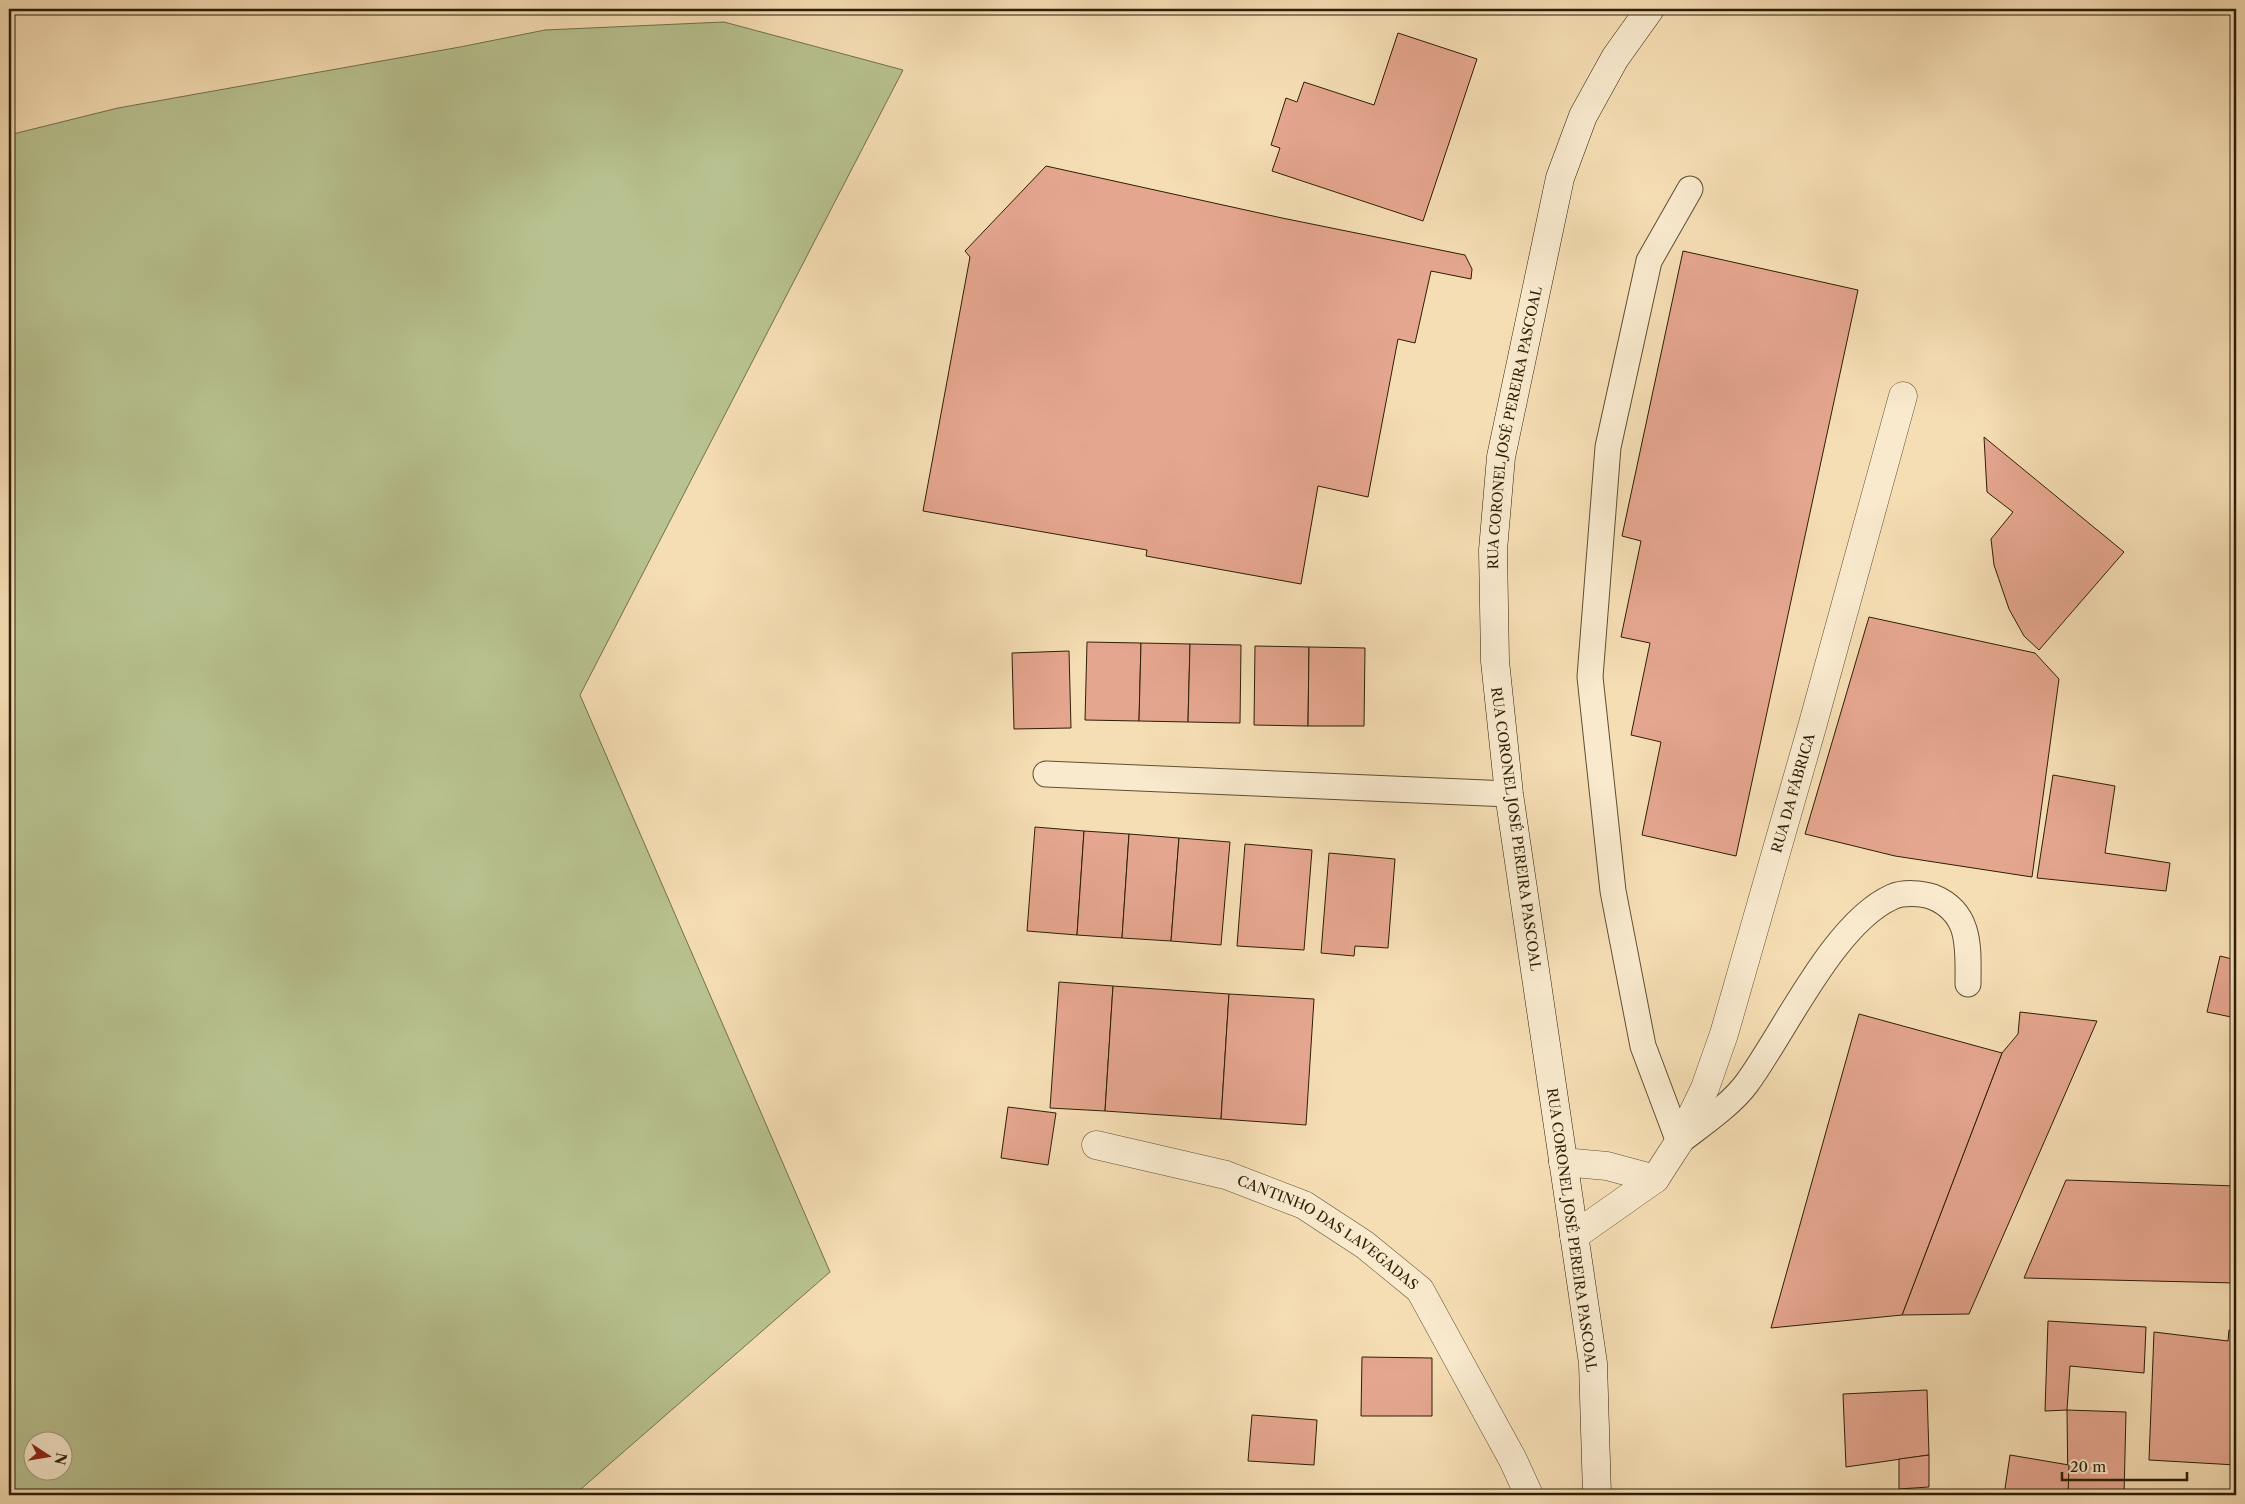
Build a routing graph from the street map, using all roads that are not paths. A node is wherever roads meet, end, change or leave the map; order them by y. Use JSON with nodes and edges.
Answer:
{"nodes":[{"id":1,"x":1650,"y":9,"type":"edge"},
{"id":2,"x":1690,"y":189,"type":"dead end"},
{"id":3,"x":1903,"y":396,"type":"dead end"},
{"id":4,"x":1046,"y":774,"type":"dead end"},
{"id":5,"x":1508,"y":794,"type":"junction"},
{"id":6,"x":1968,"y":984,"type":"dead end"},
{"id":7,"x":1679,"y":1142,"type":"junction"},
{"id":8,"x":1096,"y":1144,"type":"dead end"},
{"id":9,"x":1563,"y":1162,"type":"junction"},
{"id":10,"x":1655,"y":1178,"type":"junction"},
{"id":11,"x":1574,"y":1236,"type":"junction"},
{"id":12,"x":1529,"y":1495,"type":"edge"},
{"id":13,"x":1597,"y":1495,"type":"edge"}],
"edges":[{"from":1,"to":5,"type":"street","name":"RUA CORONEL JOSÉ PEREIRA PASCOAL"},
{"from":2,"to":7,"type":"lane"},
{"from":3,"to":7,"type":"street","name":"RUA DA FÁBRICA"},
{"from":4,"to":5,"type":"lane"},
{"from":5,"to":9,"type":"street","name":"RUA CORONEL JOSÉ PEREIRA PASCOAL"},
{"from":6,"to":7,"type":"lane"},
{"from":7,"to":10,"type":"street","name":"RUA DA FÁBRICA"},
{"from":8,"to":12,"type":"street","name":"CANTINHO DAS LAVEGADAS"},
{"from":9,"to":10,"type":"street"},
{"from":9,"to":11,"type":"street","name":"RUA CORONEL JOSÉ PEREIRA PASCOAL"},
{"from":10,"to":11,"type":"street","name":"RUA DA FÁBRICA"},
{"from":11,"to":13,"type":"street","name":"RUA CORONEL JOSÉ PEREIRA PASCOAL"}]}
